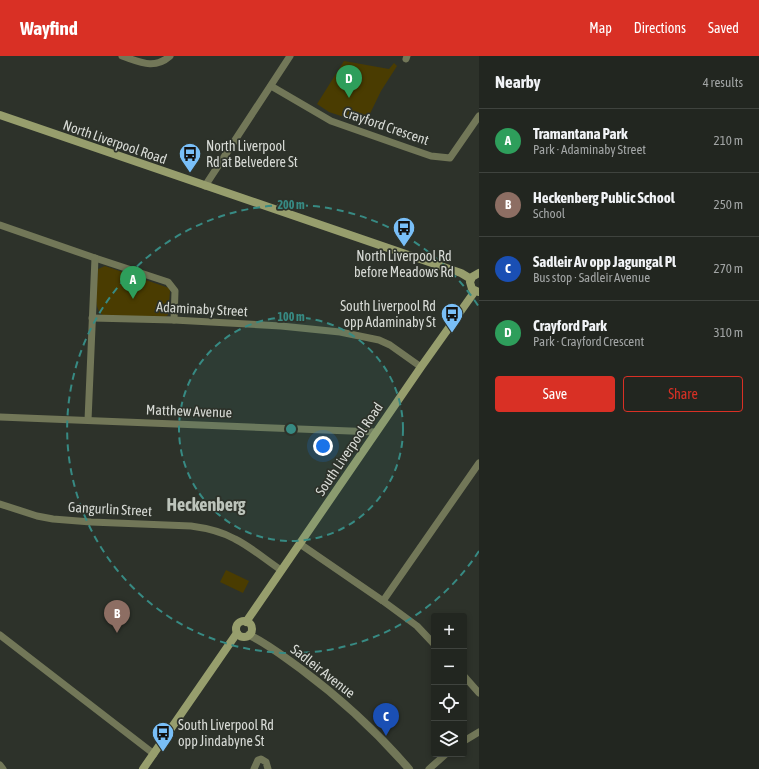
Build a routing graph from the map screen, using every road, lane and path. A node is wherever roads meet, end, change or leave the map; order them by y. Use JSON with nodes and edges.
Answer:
{"nodes":[{"id":1,"x":122,"y":56,"type":"edge"},
{"id":2,"x":170,"y":56,"type":"edge"},
{"id":3,"x":290,"y":56,"type":"edge"},
{"id":4,"x":271,"y":86,"type":"junction"},
{"id":5,"x":0,"y":115,"type":"edge"},
{"id":6,"x":479,"y":116,"type":"edge"},
{"id":7,"x":205,"y":186,"type":"junction"},
{"id":8,"x":0,"y":225,"type":"edge"},
{"id":9,"x":95,"y":258,"type":"junction"},
{"id":10,"x":479,"y":273,"type":"edge"},
{"id":11,"x":471,"y":279,"type":"junction"},
{"id":12,"x":477,"y":292,"type":"edge"},
{"id":13,"x":92,"y":318,"type":"junction"},
{"id":14,"x":174,"y":320,"type":"junction"},
{"id":15,"x":421,"y":367,"type":"junction"},
{"id":16,"x":0,"y":417,"type":"edge"},
{"id":17,"x":88,"y":420,"type":"junction"},
{"id":18,"x":376,"y":432,"type":"junction"},
{"id":19,"x":479,"y":463,"type":"edge"},
{"id":20,"x":0,"y":504,"type":"edge"},
{"id":21,"x":300,"y":544,"type":"junction"},
{"id":22,"x":281,"y":570,"type":"junction"},
{"id":23,"x":383,"y":601,"type":"junction"},
{"id":24,"x":246,"y":622,"type":"junction"},
{"id":25,"x":237,"y":634,"type":"junction"},
{"id":26,"x":0,"y":635,"type":"edge"},
{"id":27,"x":250,"y":635,"type":"junction"},
{"id":28,"x":431,"y":641,"type":"edge"},
{"id":29,"x":467,"y":679,"type":"edge"},
{"id":30,"x":479,"y":693,"type":"edge"},
{"id":31,"x":479,"y":732,"type":"edge"},
{"id":32,"x":467,"y":739,"type":"edge"},
{"id":33,"x":154,"y":754,"type":"junction"},
{"id":34,"x":443,"y":757,"type":"edge"},
{"id":35,"x":0,"y":765,"type":"edge"},
{"id":36,"x":3,"y":769,"type":"edge"},
{"id":37,"x":143,"y":769,"type":"edge"},
{"id":38,"x":254,"y":769,"type":"edge"},
{"id":39,"x":268,"y":769,"type":"edge"},
{"id":40,"x":408,"y":769,"type":"edge"},
{"id":41,"x":429,"y":769,"type":"edge"}],
"edges":[{"from":1,"to":2,"type":"street"},
{"from":3,"to":4,"type":"street"},
{"from":4,"to":6,"type":"street","name":"Crayford Crescent"},
{"from":4,"to":7,"type":"street"},
{"from":5,"to":7,"type":"main road","name":"North Liverpool Road"},
{"from":7,"to":11,"type":"main road","name":"North Liverpool Road"},
{"from":8,"to":9,"type":"street"},
{"from":9,"to":13,"type":"street"},
{"from":9,"to":14,"type":"street"},
{"from":10,"to":11,"type":"main road"},
{"from":11,"to":12,"type":"main road"},
{"from":12,"to":15,"type":"main road","name":"South Liverpool Road"},
{"from":13,"to":14,"type":"street","name":"Adaminaby Street"},
{"from":13,"to":17,"type":"street"},
{"from":14,"to":15,"type":"street","name":"Adaminaby Street"},
{"from":15,"to":18,"type":"main road","name":"South Liverpool Road"},
{"from":16,"to":17,"type":"street","name":"Matthew Avenue"},
{"from":17,"to":18,"type":"street","name":"Matthew Avenue"},
{"from":18,"to":21,"type":"main road","name":"South Liverpool Road"},
{"from":19,"to":23,"type":"street"},
{"from":20,"to":22,"type":"street","name":"Gangurlin Street"},
{"from":21,"to":22,"type":"main road","name":"South Liverpool Road"},
{"from":21,"to":23,"type":"street"},
{"from":22,"to":24,"type":"main road","name":"South Liverpool Road"},
{"from":23,"to":28,"type":"street"},
{"from":24,"to":25,"type":"main road"},
{"from":24,"to":27,"type":"main road"},
{"from":25,"to":27,"type":"main road"},
{"from":25,"to":33,"type":"main road"},
{"from":26,"to":33,"type":"street"},
{"from":27,"to":40,"type":"street","name":"Sadleir Avenue"},
{"from":29,"to":30,"type":"street"},
{"from":31,"to":32,"type":"street"},
{"from":33,"to":37,"type":"main road"},
{"from":34,"to":41,"type":"street"},
{"from":35,"to":36,"type":"street"},
{"from":38,"to":39,"type":"street"}]}
